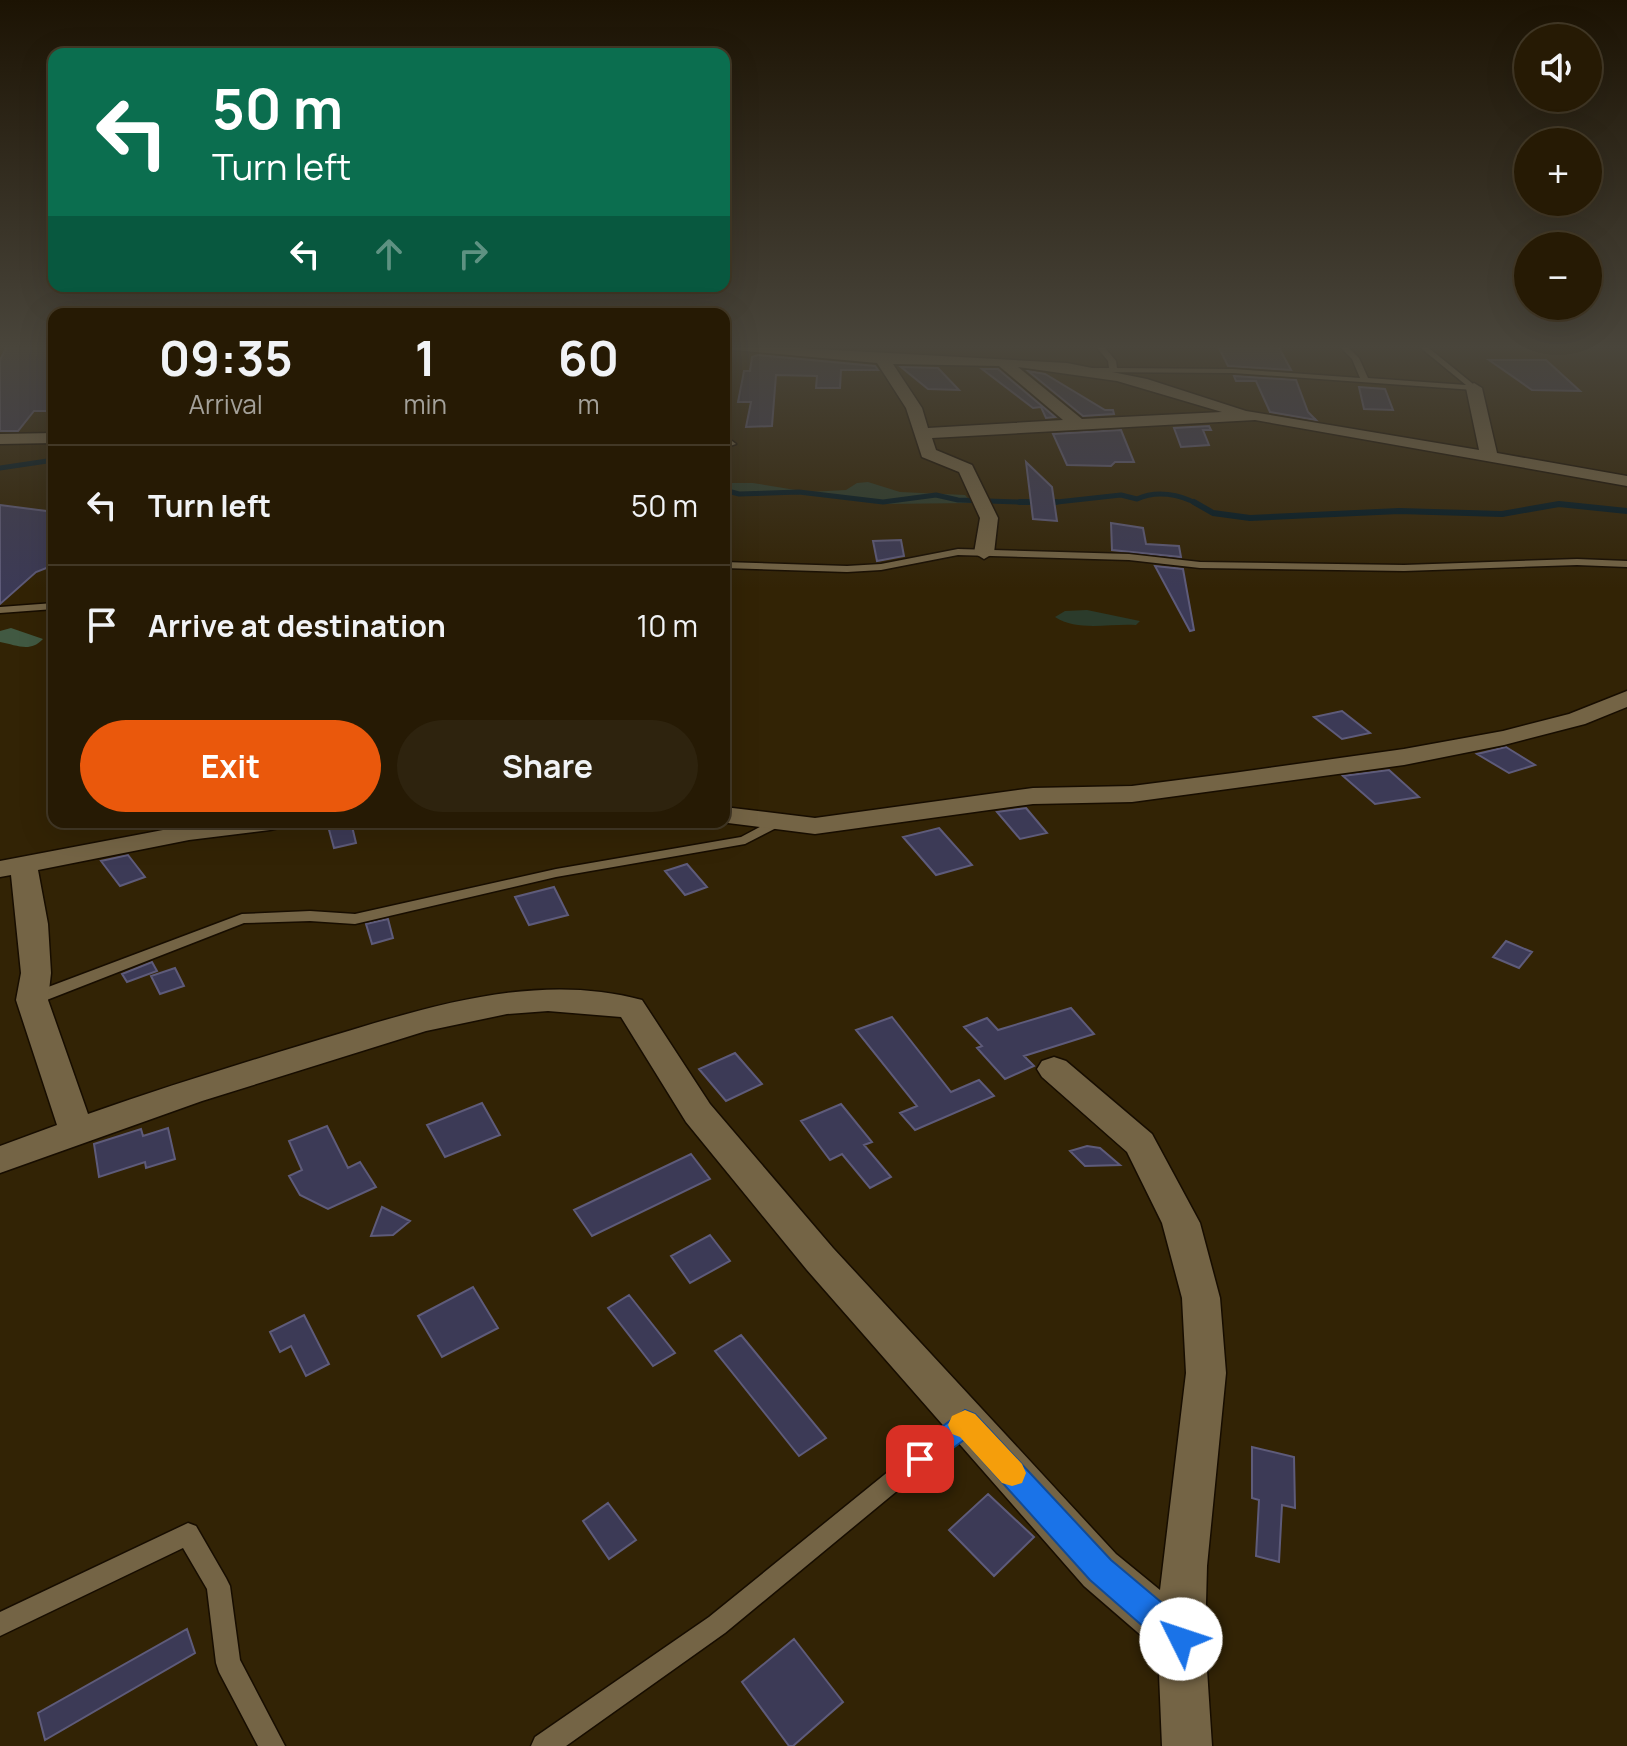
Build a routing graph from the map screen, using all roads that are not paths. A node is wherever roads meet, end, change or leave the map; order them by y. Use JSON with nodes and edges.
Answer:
{"nodes":[{"id":1,"x":920,"y":425,"type":"edge"},
{"id":2,"x":1038,"y":425,"type":"edge"},
{"id":3,"x":1315,"y":425,"type":"edge"},
{"id":4,"x":1482,"y":425,"type":"edge"},
{"id":5,"x":923,"y":433,"type":"junction"},
{"id":6,"x":48,"y":438,"type":"edge"},
{"id":7,"x":0,"y":439,"type":"edge"},
{"id":8,"x":1489,"y":456,"type":"junction"},
{"id":9,"x":1627,"y":481,"type":"edge"},
{"id":10,"x":984,"y":553,"type":"junction"},
{"id":11,"x":1627,"y":564,"type":"edge"},
{"id":12,"x":730,"y":565,"type":"edge"},
{"id":13,"x":48,"y":606,"type":"edge"},
{"id":14,"x":0,"y":610,"type":"edge"},
{"id":15,"x":1627,"y":698,"type":"edge"},
{"id":16,"x":730,"y":816,"type":"edge"},
{"id":17,"x":777,"y":822,"type":"junction"},
{"id":18,"x":221,"y":828,"type":"edge"},
{"id":19,"x":11,"y":867,"type":"edge"},
{"id":20,"x":32,"y":1000,"type":"junction"},
{"id":21,"x":1054,"y":1069,"type":"dead end"},
{"id":22,"x":76,"y":1130,"type":"junction"},
{"id":23,"x":0,"y":1160,"type":"edge"},
{"id":24,"x":965,"y":1422,"type":"junction"},
{"id":25,"x":0,"y":1624,"type":"edge"},
{"id":26,"x":1181,"y":1639,"type":"junction"},
{"id":27,"x":272,"y":1746,"type":"edge"},
{"id":28,"x":544,"y":1746,"type":"edge"},
{"id":29,"x":1187,"y":1746,"type":"edge"}],
"edges":[{"from":1,"to":5,"type":"street"},
{"from":2,"to":5,"type":"street"},
{"from":3,"to":8,"type":"street"},
{"from":4,"to":8,"type":"street"},
{"from":5,"to":10,"type":"street"},
{"from":6,"to":7,"type":"street"},
{"from":8,"to":9,"type":"street"},
{"from":10,"to":11,"type":"lane"},
{"from":10,"to":12,"type":"lane"},
{"from":13,"to":14,"type":"lane"},
{"from":15,"to":17,"type":"street"},
{"from":16,"to":17,"type":"street"},
{"from":17,"to":20,"type":"lane"},
{"from":18,"to":19,"type":"street"},
{"from":19,"to":20,"type":"street"},
{"from":20,"to":22,"type":"street"},
{"from":21,"to":26,"type":"street"},
{"from":22,"to":23,"type":"street"},
{"from":22,"to":24,"type":"street"},
{"from":24,"to":26,"type":"street"},
{"from":24,"to":28,"type":"lane"},
{"from":25,"to":27,"type":"lane"},
{"from":26,"to":29,"type":"street"}]}
